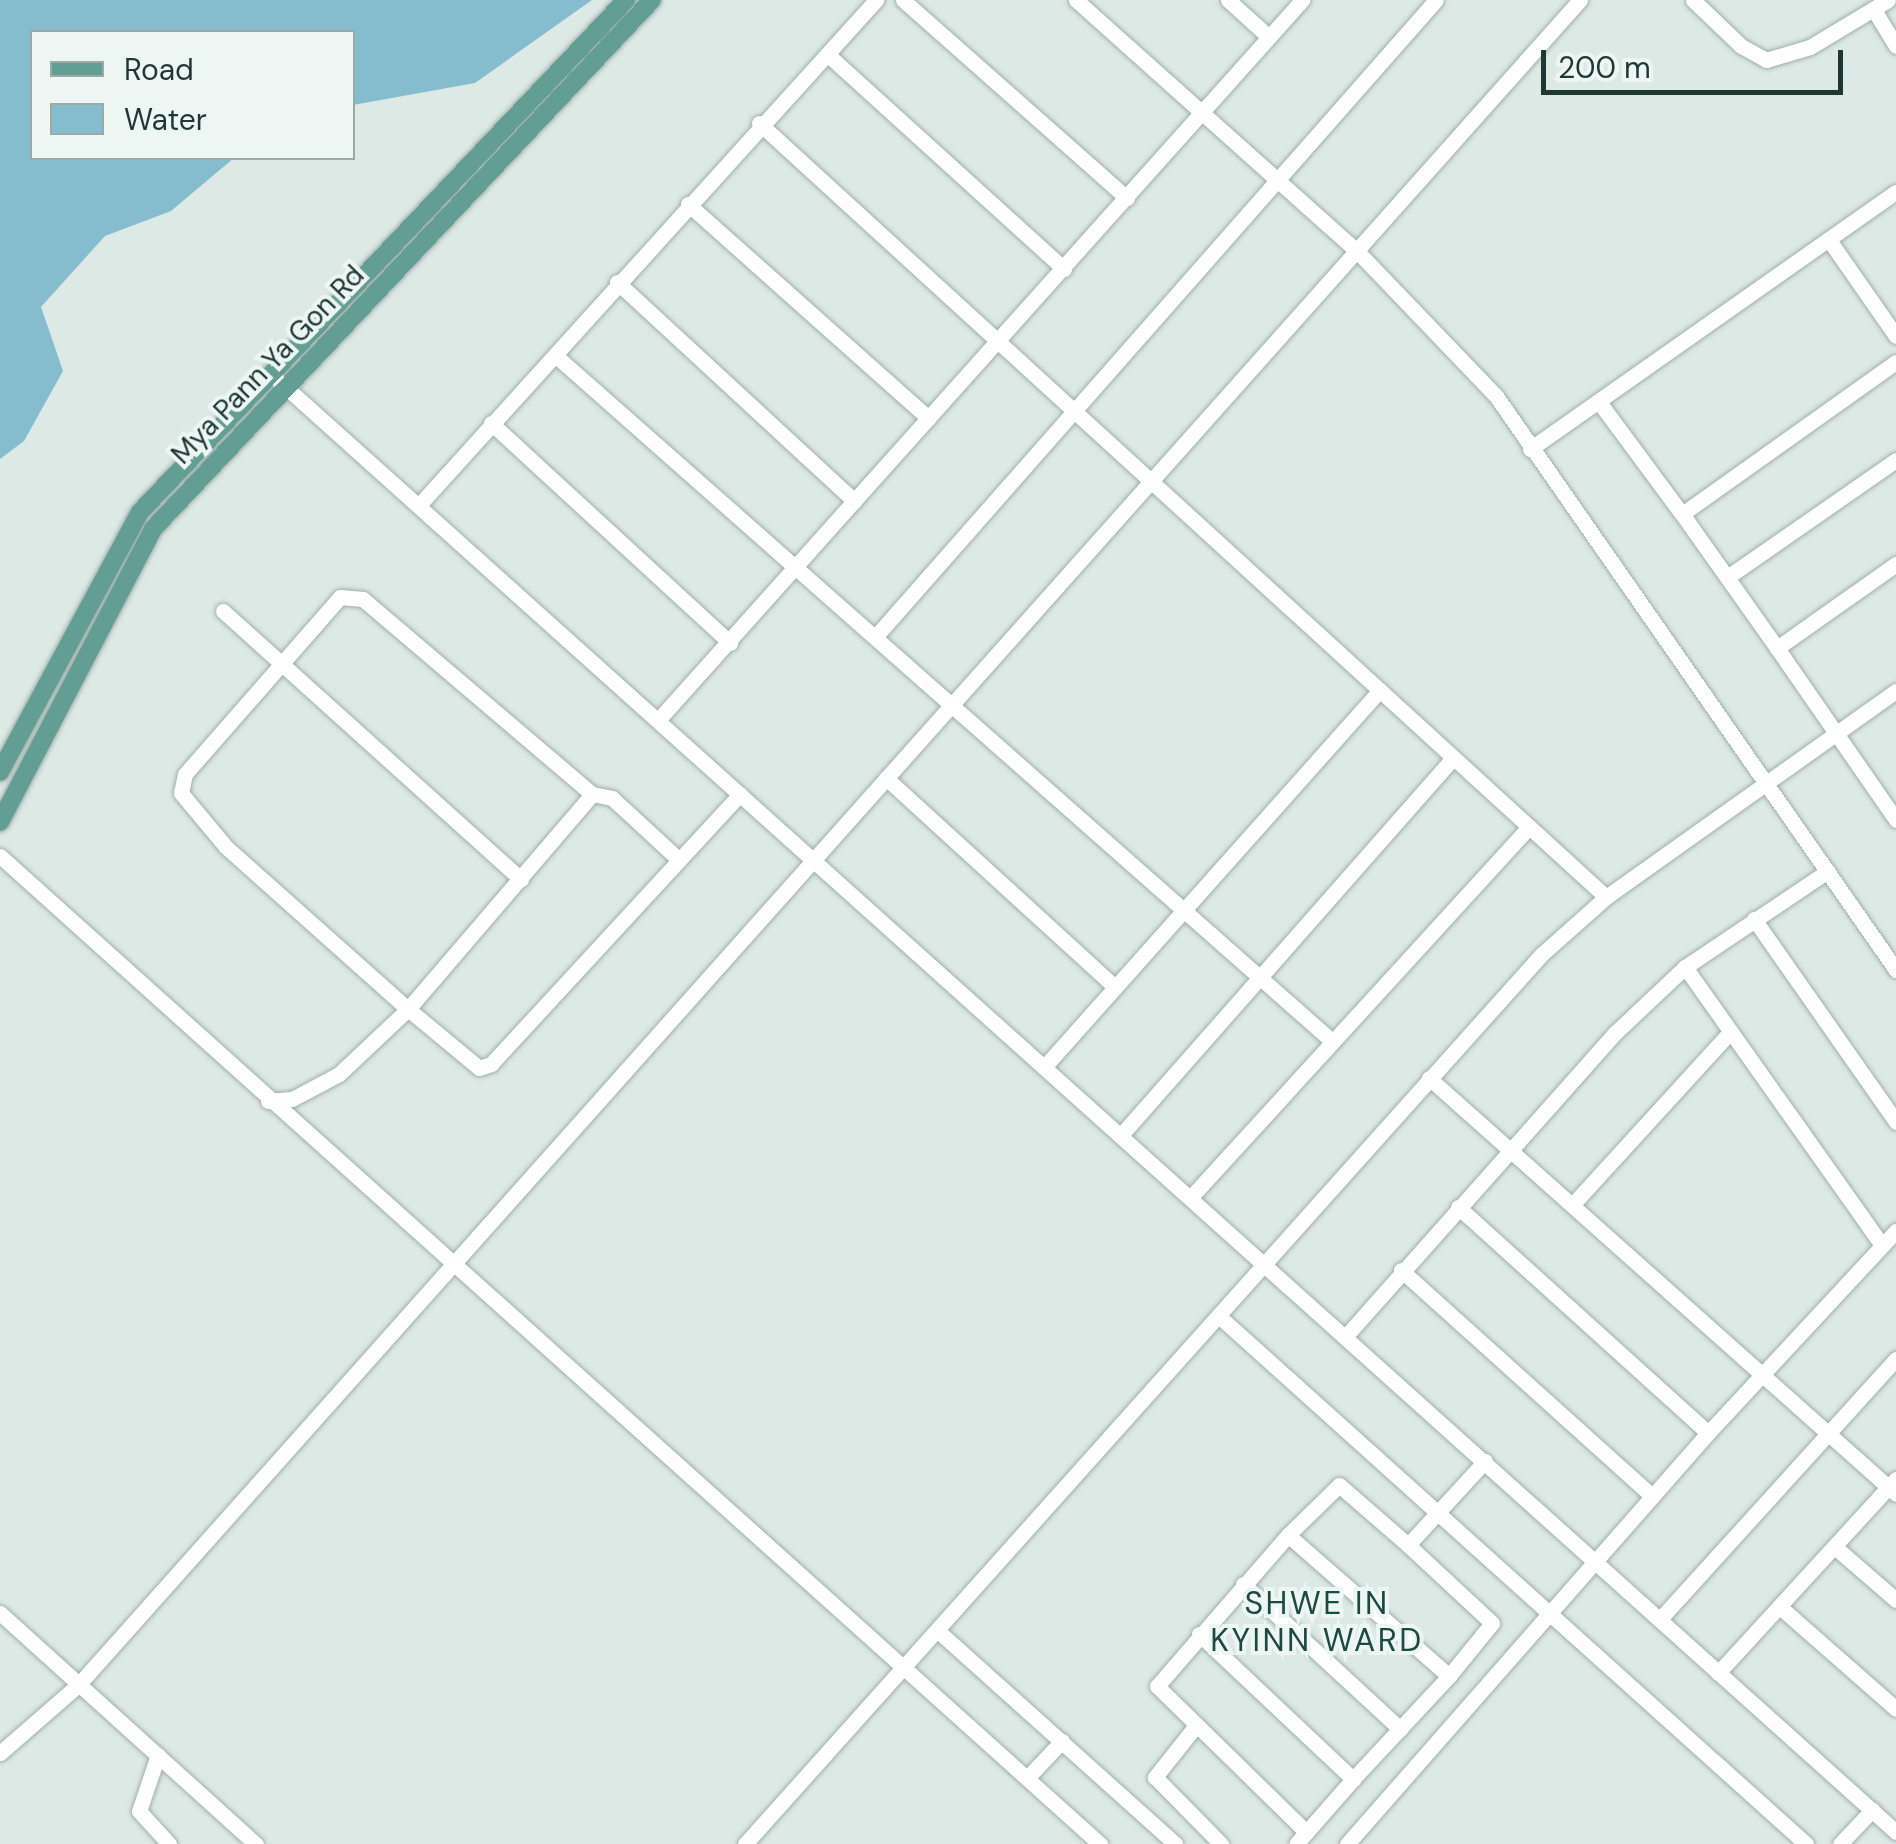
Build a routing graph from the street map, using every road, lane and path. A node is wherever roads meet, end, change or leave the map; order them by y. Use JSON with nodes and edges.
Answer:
{"nodes":[{"id":1,"x":626,"y":0,"type":"edge"},
{"id":2,"x":652,"y":0,"type":"edge"},
{"id":3,"x":876,"y":0,"type":"edge"},
{"id":4,"x":903,"y":0,"type":"edge"},
{"id":5,"x":1076,"y":0,"type":"edge"},
{"id":6,"x":1228,"y":0,"type":"edge"},
{"id":7,"x":1302,"y":0,"type":"edge"},
{"id":8,"x":1436,"y":0,"type":"edge"},
{"id":9,"x":1580,"y":0,"type":"edge"},
{"id":10,"x":1693,"y":0,"type":"edge"},
{"id":11,"x":1888,"y":0,"type":"edge"},
{"id":12,"x":1874,"y":10,"type":"junction"},
{"id":13,"x":1270,"y":37,"type":"junction"},
{"id":14,"x":1896,"y":46,"type":"edge"},
{"id":15,"x":827,"y":54,"type":"junction"},
{"id":16,"x":1201,"y":116,"type":"junction"},
{"id":17,"x":759,"y":123,"type":"junction"},
{"id":18,"x":1276,"y":182,"type":"junction"},
{"id":19,"x":1896,"y":192,"type":"edge"},
{"id":20,"x":1127,"y":198,"type":"junction"},
{"id":21,"x":688,"y":204,"type":"junction"},
{"id":22,"x":1829,"y":240,"type":"junction"},
{"id":23,"x":1356,"y":250,"type":"junction"},
{"id":24,"x":1064,"y":268,"type":"junction"},
{"id":25,"x":617,"y":282,"type":"junction"},
{"id":26,"x":1896,"y":336,"type":"edge"},
{"id":27,"x":1000,"y":339,"type":"junction"},
{"id":28,"x":556,"y":356,"type":"junction"},
{"id":29,"x":1896,"y":362,"type":"edge"},
{"id":30,"x":270,"y":373,"type":"junction"},
{"id":31,"x":286,"y":387,"type":"junction"},
{"id":32,"x":1599,"y":402,"type":"junction"},
{"id":33,"x":1076,"y":410,"type":"junction"},
{"id":34,"x":928,"y":418,"type":"junction"},
{"id":35,"x":491,"y":424,"type":"junction"},
{"id":36,"x":1530,"y":449,"type":"junction"},
{"id":37,"x":1896,"y":460,"type":"edge"},
{"id":38,"x":1153,"y":479,"type":"junction"},
{"id":39,"x":854,"y":501,"type":"junction"},
{"id":40,"x":420,"y":504,"type":"junction"},
{"id":41,"x":1682,"y":514,"type":"junction"},
{"id":42,"x":1896,"y":564,"type":"edge"},
{"id":43,"x":796,"y":568,"type":"junction"},
{"id":44,"x":1729,"y":576,"type":"junction"},
{"id":45,"x":223,"y":611,"type":"dead end"},
{"id":46,"x":876,"y":636,"type":"junction"},
{"id":47,"x":730,"y":643,"type":"junction"},
{"id":48,"x":1777,"y":648,"type":"junction"},
{"id":49,"x":278,"y":662,"type":"junction"},
{"id":50,"x":1380,"y":690,"type":"junction"},
{"id":51,"x":1896,"y":691,"type":"edge"},
{"id":52,"x":953,"y":704,"type":"junction"},
{"id":53,"x":659,"y":720,"type":"junction"},
{"id":54,"x":1834,"y":734,"type":"junction"},
{"id":55,"x":1453,"y":758,"type":"junction"},
{"id":56,"x":0,"y":772,"type":"edge"},
{"id":57,"x":886,"y":778,"type":"junction"},
{"id":58,"x":1765,"y":782,"type":"junction"},
{"id":59,"x":592,"y":794,"type":"junction"},
{"id":60,"x":740,"y":794,"type":"junction"},
{"id":61,"x":1896,"y":820,"type":"edge"},
{"id":62,"x":0,"y":822,"type":"edge"},
{"id":63,"x":1529,"y":827,"type":"junction"},
{"id":64,"x":0,"y":856,"type":"edge"},
{"id":65,"x":812,"y":858,"type":"junction"},
{"id":66,"x":678,"y":859,"type":"junction"},
{"id":67,"x":1828,"y":871,"type":"junction"},
{"id":68,"x":521,"y":880,"type":"junction"},
{"id":69,"x":1606,"y":897,"type":"junction"},
{"id":70,"x":1184,"y":914,"type":"junction"},
{"id":71,"x":1754,"y":919,"type":"junction"},
{"id":72,"x":1686,"y":967,"type":"junction"},
{"id":73,"x":1896,"y":970,"type":"edge"},
{"id":74,"x":1259,"y":980,"type":"junction"},
{"id":75,"x":1116,"y":987,"type":"junction"},
{"id":76,"x":408,"y":1009,"type":"junction"},
{"id":77,"x":1730,"y":1032,"type":"junction"},
{"id":78,"x":1333,"y":1042,"type":"junction"},
{"id":79,"x":1046,"y":1065,"type":"junction"},
{"id":80,"x":1429,"y":1078,"type":"junction"},
{"id":81,"x":268,"y":1100,"type":"junction"},
{"id":82,"x":1896,"y":1122,"type":"edge"},
{"id":83,"x":1121,"y":1135,"type":"junction"},
{"id":84,"x":1511,"y":1146,"type":"junction"},
{"id":85,"x":1190,"y":1198,"type":"junction"},
{"id":86,"x":1574,"y":1203,"type":"junction"},
{"id":87,"x":1458,"y":1207,"type":"junction"},
{"id":88,"x":1896,"y":1231,"type":"edge"},
{"id":89,"x":1881,"y":1244,"type":"junction"},
{"id":90,"x":454,"y":1262,"type":"junction"},
{"id":91,"x":1267,"y":1266,"type":"junction"},
{"id":92,"x":1401,"y":1270,"type":"junction"},
{"id":93,"x":1220,"y":1318,"type":"junction"},
{"id":94,"x":1345,"y":1337,"type":"junction"},
{"id":95,"x":1896,"y":1359,"type":"edge"},
{"id":96,"x":1760,"y":1377,"type":"junction"},
{"id":97,"x":1708,"y":1432,"type":"junction"},
{"id":98,"x":1828,"y":1432,"type":"junction"},
{"id":99,"x":1484,"y":1461,"type":"junction"},
{"id":100,"x":1893,"y":1487,"type":"edge"},
{"id":101,"x":1652,"y":1496,"type":"junction"},
{"id":102,"x":1438,"y":1513,"type":"junction"},
{"id":103,"x":1288,"y":1534,"type":"junction"},
{"id":104,"x":1408,"y":1545,"type":"junction"},
{"id":105,"x":1836,"y":1548,"type":"junction"},
{"id":106,"x":1595,"y":1560,"type":"junction"},
{"id":107,"x":1243,"y":1584,"type":"junction"},
{"id":108,"x":1896,"y":1600,"type":"edge"},
{"id":109,"x":1780,"y":1607,"type":"junction"},
{"id":110,"x":1550,"y":1611,"type":"junction"},
{"id":111,"x":0,"y":1612,"type":"edge"},
{"id":112,"x":1660,"y":1619,"type":"junction"},
{"id":113,"x":938,"y":1632,"type":"junction"},
{"id":114,"x":1199,"y":1634,"type":"junction"},
{"id":115,"x":904,"y":1668,"type":"junction"},
{"id":116,"x":1718,"y":1672,"type":"junction"},
{"id":117,"x":1448,"y":1676,"type":"junction"},
{"id":118,"x":79,"y":1684,"type":"junction"},
{"id":119,"x":1896,"y":1709,"type":"edge"},
{"id":120,"x":1194,"y":1728,"type":"junction"},
{"id":121,"x":1400,"y":1729,"type":"junction"},
{"id":122,"x":1062,"y":1741,"type":"junction"},
{"id":123,"x":0,"y":1753,"type":"edge"},
{"id":124,"x":158,"y":1755,"type":"junction"},
{"id":125,"x":1027,"y":1778,"type":"junction"},
{"id":126,"x":1353,"y":1779,"type":"junction"},
{"id":127,"x":1872,"y":1810,"type":"junction"},
{"id":128,"x":1896,"y":1832,"type":"edge"},
{"id":129,"x":1301,"y":1838,"type":"edge"},
{"id":130,"x":170,"y":1844,"type":"edge"},
{"id":131,"x":256,"y":1844,"type":"edge"},
{"id":132,"x":745,"y":1844,"type":"edge"},
{"id":133,"x":1100,"y":1844,"type":"edge"},
{"id":134,"x":1175,"y":1844,"type":"edge"},
{"id":135,"x":1221,"y":1844,"type":"edge"},
{"id":136,"x":1348,"y":1844,"type":"edge"},
{"id":137,"x":1806,"y":1844,"type":"edge"},
{"id":138,"x":1840,"y":1844,"type":"edge"}],
"edges":[{"from":1,"to":30,"type":"main road","name":"Mya Pann Ya Gon Rd"},
{"from":2,"to":31,"type":"main road","name":"Mya Pann Ya Gon Rd"},
{"from":3,"to":15,"type":"street"},
{"from":4,"to":20,"type":"street"},
{"from":5,"to":16,"type":"street"},
{"from":6,"to":13,"type":"street"},
{"from":7,"to":13,"type":"street"},
{"from":8,"to":18,"type":"street"},
{"from":9,"to":23,"type":"street"},
{"from":10,"to":12,"type":"street"},
{"from":11,"to":12,"type":"street"},
{"from":12,"to":14,"type":"street"},
{"from":13,"to":16,"type":"street"},
{"from":15,"to":17,"type":"street"},
{"from":15,"to":24,"type":"street"},
{"from":16,"to":18,"type":"street"},
{"from":16,"to":20,"type":"street"},
{"from":17,"to":21,"type":"street"},
{"from":17,"to":27,"type":"street"},
{"from":18,"to":23,"type":"street"},
{"from":18,"to":33,"type":"street"},
{"from":19,"to":22,"type":"street"},
{"from":20,"to":24,"type":"street"},
{"from":21,"to":25,"type":"street"},
{"from":21,"to":34,"type":"street"},
{"from":22,"to":26,"type":"street"},
{"from":22,"to":32,"type":"street"},
{"from":23,"to":36,"type":"street"},
{"from":23,"to":38,"type":"street"},
{"from":24,"to":27,"type":"street"},
{"from":25,"to":28,"type":"street"},
{"from":25,"to":39,"type":"street"},
{"from":27,"to":33,"type":"street"},
{"from":27,"to":34,"type":"street"},
{"from":28,"to":35,"type":"street"},
{"from":28,"to":43,"type":"street"},
{"from":29,"to":41,"type":"street"},
{"from":30,"to":31,"type":"street"},
{"from":30,"to":56,"type":"main road","name":"Mya Pann Ya Gon Rd"},
{"from":31,"to":40,"type":"street"},
{"from":31,"to":62,"type":"main road","name":"Mya Pann Ya Gon Rd"},
{"from":32,"to":36,"type":"street"},
{"from":32,"to":41,"type":"street"},
{"from":33,"to":38,"type":"street"},
{"from":33,"to":46,"type":"street"},
{"from":34,"to":39,"type":"street"},
{"from":35,"to":40,"type":"street"},
{"from":35,"to":47,"type":"street"},
{"from":36,"to":58,"type":"street"},
{"from":37,"to":44,"type":"street"},
{"from":38,"to":50,"type":"street"},
{"from":38,"to":52,"type":"street"},
{"from":39,"to":43,"type":"street"},
{"from":40,"to":53,"type":"street"},
{"from":41,"to":44,"type":"street"},
{"from":42,"to":48,"type":"street"},
{"from":43,"to":46,"type":"street"},
{"from":43,"to":47,"type":"street"},
{"from":44,"to":48,"type":"street"},
{"from":45,"to":49,"type":"street"},
{"from":46,"to":52,"type":"street"},
{"from":47,"to":53,"type":"street"},
{"from":48,"to":54,"type":"street"},
{"from":49,"to":59,"type":"street"},
{"from":49,"to":68,"type":"street"},
{"from":49,"to":76,"type":"street"},
{"from":50,"to":55,"type":"street"},
{"from":50,"to":70,"type":"street"},
{"from":51,"to":54,"type":"street"},
{"from":52,"to":57,"type":"street"},
{"from":52,"to":70,"type":"street"},
{"from":53,"to":60,"type":"street"},
{"from":54,"to":58,"type":"street"},
{"from":54,"to":61,"type":"street"},
{"from":55,"to":63,"type":"street"},
{"from":55,"to":74,"type":"street"},
{"from":57,"to":65,"type":"street"},
{"from":57,"to":75,"type":"street"},
{"from":58,"to":67,"type":"street"},
{"from":58,"to":69,"type":"street"},
{"from":59,"to":66,"type":"street"},
{"from":59,"to":68,"type":"street"},
{"from":60,"to":65,"type":"street"},
{"from":60,"to":66,"type":"street"},
{"from":63,"to":69,"type":"street"},
{"from":63,"to":78,"type":"street"},
{"from":64,"to":81,"type":"street"},
{"from":65,"to":79,"type":"street"},
{"from":65,"to":90,"type":"street"},
{"from":66,"to":76,"type":"street"},
{"from":67,"to":71,"type":"street"},
{"from":67,"to":73,"type":"street"},
{"from":68,"to":76,"type":"street"},
{"from":69,"to":80,"type":"street"},
{"from":70,"to":74,"type":"street"},
{"from":70,"to":75,"type":"street"},
{"from":71,"to":72,"type":"street"},
{"from":71,"to":82,"type":"street"},
{"from":72,"to":77,"type":"street"},
{"from":72,"to":84,"type":"street"},
{"from":74,"to":78,"type":"street"},
{"from":74,"to":83,"type":"street"},
{"from":75,"to":79,"type":"street"},
{"from":76,"to":81,"type":"street"},
{"from":77,"to":86,"type":"street"},
{"from":77,"to":89,"type":"street"},
{"from":78,"to":85,"type":"street"},
{"from":79,"to":83,"type":"street"},
{"from":80,"to":84,"type":"street"},
{"from":80,"to":91,"type":"street"},
{"from":81,"to":90,"type":"street"},
{"from":83,"to":85,"type":"street"},
{"from":84,"to":86,"type":"street"},
{"from":84,"to":87,"type":"street"},
{"from":85,"to":91,"type":"street"},
{"from":86,"to":96,"type":"street"},
{"from":87,"to":92,"type":"street"},
{"from":87,"to":97,"type":"street"},
{"from":88,"to":89,"type":"street"},
{"from":89,"to":96,"type":"street"},
{"from":90,"to":115,"type":"street"},
{"from":90,"to":118,"type":"street"},
{"from":91,"to":93,"type":"street"},
{"from":91,"to":94,"type":"street"},
{"from":92,"to":94,"type":"street"},
{"from":92,"to":101,"type":"street"},
{"from":93,"to":102,"type":"street"},
{"from":93,"to":113,"type":"street"},
{"from":94,"to":99,"type":"street"},
{"from":95,"to":98,"type":"street"},
{"from":96,"to":97,"type":"street"},
{"from":96,"to":98,"type":"street"},
{"from":97,"to":101,"type":"street"},
{"from":98,"to":100,"type":"street"},
{"from":98,"to":112,"type":"street"},
{"from":99,"to":102,"type":"street"},
{"from":99,"to":106,"type":"street"},
{"from":100,"to":105,"type":"street"},
{"from":101,"to":106,"type":"street"},
{"from":102,"to":104,"type":"street"},
{"from":102,"to":110,"type":"street"},
{"from":103,"to":104,"type":"street"},
{"from":103,"to":107,"type":"street"},
{"from":103,"to":117,"type":"street"},
{"from":104,"to":117,"type":"street"},
{"from":105,"to":108,"type":"street"},
{"from":105,"to":109,"type":"street"},
{"from":106,"to":110,"type":"street"},
{"from":106,"to":112,"type":"street"},
{"from":107,"to":114,"type":"street"},
{"from":107,"to":121,"type":"street"},
{"from":109,"to":116,"type":"street"},
{"from":109,"to":119,"type":"street"},
{"from":110,"to":136,"type":"street"},
{"from":110,"to":137,"type":"street"},
{"from":111,"to":118,"type":"street"},
{"from":112,"to":116,"type":"street"},
{"from":113,"to":115,"type":"street"},
{"from":113,"to":122,"type":"street"},
{"from":114,"to":120,"type":"street"},
{"from":114,"to":126,"type":"street"},
{"from":115,"to":125,"type":"street"},
{"from":115,"to":132,"type":"street"},
{"from":116,"to":127,"type":"street"},
{"from":117,"to":121,"type":"street"},
{"from":118,"to":123,"type":"street"},
{"from":118,"to":124,"type":"street"},
{"from":120,"to":129,"type":"street"},
{"from":120,"to":135,"type":"street"},
{"from":121,"to":126,"type":"street"},
{"from":122,"to":125,"type":"street"},
{"from":122,"to":134,"type":"street"},
{"from":124,"to":130,"type":"street"},
{"from":124,"to":131,"type":"street"},
{"from":125,"to":133,"type":"street"},
{"from":126,"to":129,"type":"street"},
{"from":127,"to":128,"type":"street"},
{"from":127,"to":138,"type":"street"}]}
